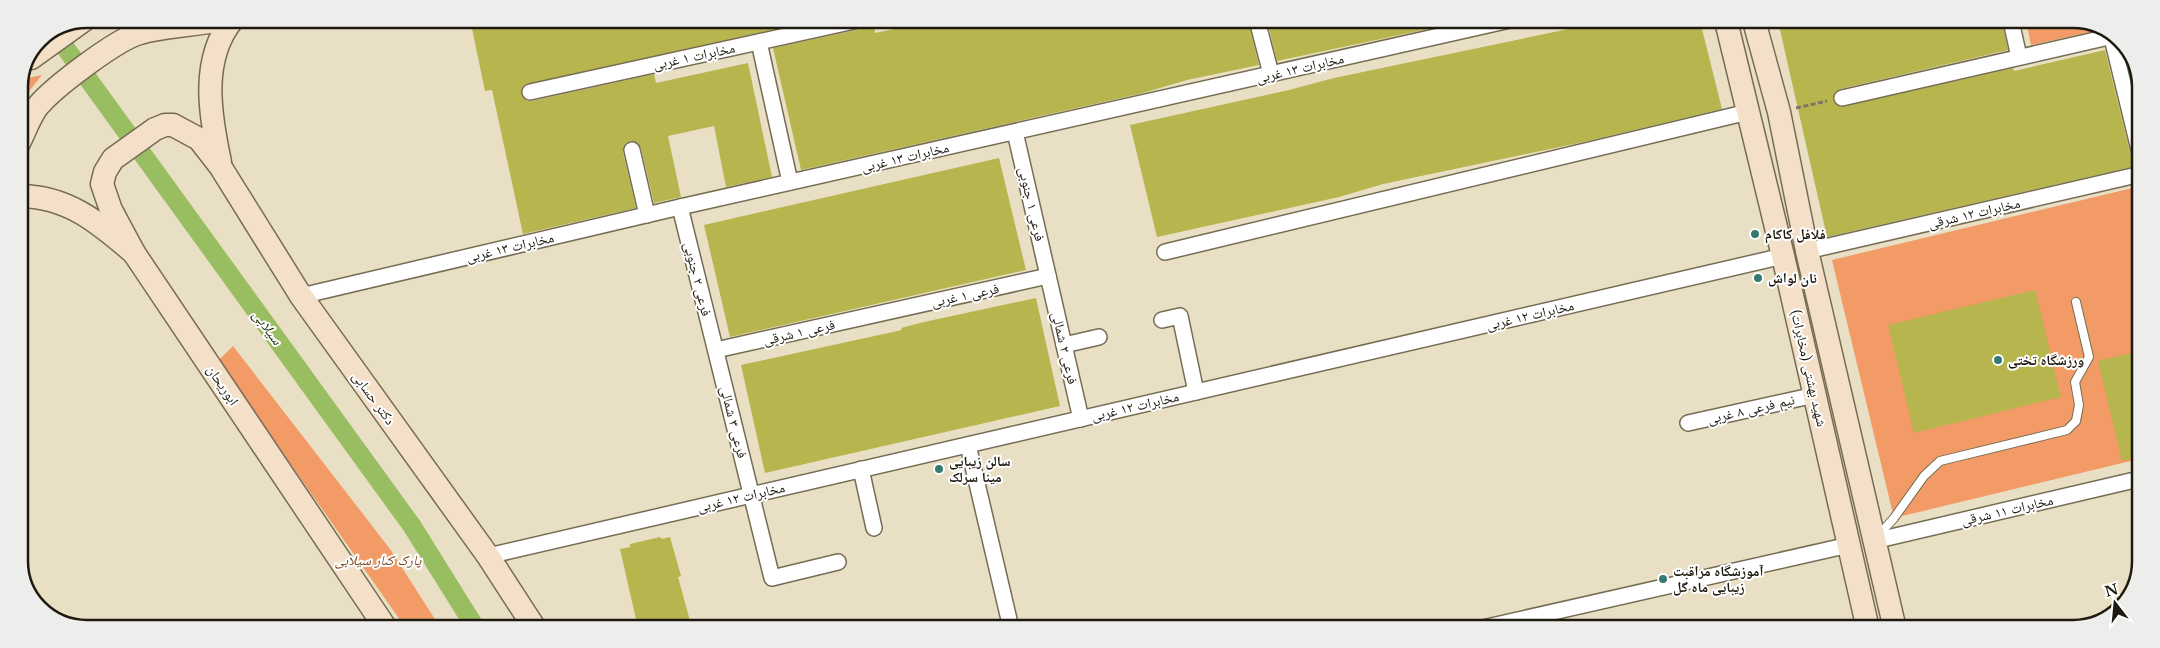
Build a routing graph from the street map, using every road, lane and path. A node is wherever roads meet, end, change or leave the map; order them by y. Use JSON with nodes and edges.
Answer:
{"nodes":[{"id":1,"x":162,"y":28,"type":"edge"},
{"id":2,"x":226,"y":28,"type":"edge"},
{"id":3,"x":823,"y":28,"type":"edge"},
{"id":4,"x":1259,"y":28,"type":"edge"},
{"id":5,"x":1475,"y":28,"type":"edge"},
{"id":6,"x":1728,"y":28,"type":"edge"},
{"id":7,"x":1756,"y":28,"type":"edge"},
{"id":8,"x":2013,"y":28,"type":"edge"},
{"id":9,"x":69,"y":31,"type":"edge"},
{"id":10,"x":2105,"y":37,"type":"edge"},
{"id":11,"x":759,"y":42,"type":"junction"},
{"id":12,"x":2114,"y":44,"type":"edge"},
{"id":13,"x":38,"y":53,"type":"edge"},
{"id":14,"x":2019,"y":57,"type":"junction"},
{"id":15,"x":1271,"y":74,"type":"junction"},
{"id":16,"x":530,"y":92,"type":"dead end"},
{"id":17,"x":1842,"y":98,"type":"joint"},
{"id":18,"x":1748,"y":112,"type":"junction"},
{"id":19,"x":1779,"y":112,"type":"junction"},
{"id":20,"x":2132,"y":120,"type":"edge"},
{"id":21,"x":28,"y":124,"type":"edge"},
{"id":22,"x":1015,"y":132,"type":"junction"},
{"id":23,"x":632,"y":150,"type":"dead end"},
{"id":24,"x":220,"y":166,"type":"junction"},
{"id":25,"x":2132,"y":176,"type":"edge"},
{"id":26,"x":790,"y":182,"type":"junction"},
{"id":27,"x":28,"y":197,"type":"edge"},
{"id":28,"x":680,"y":207,"type":"junction"},
{"id":29,"x":647,"y":215,"type":"junction"},
{"id":30,"x":1807,"y":251,"type":"junction"},
{"id":31,"x":1165,"y":252,"type":"dead end"},
{"id":32,"x":134,"y":253,"type":"junction"},
{"id":33,"x":1784,"y":256,"type":"junction"},
{"id":34,"x":1048,"y":276,"type":"junction"},
{"id":35,"x":301,"y":296,"type":"junction"},
{"id":36,"x":2076,"y":302,"type":"dead end"},
{"id":37,"x":882,"y":313,"type":"joint"},
{"id":38,"x":1162,"y":320,"type":"dead end"},
{"id":39,"x":1099,"y":337,"type":"dead end"},
{"id":40,"x":1064,"y":345,"type":"junction"},
{"id":41,"x":716,"y":350,"type":"junction"},
{"id":42,"x":1839,"y":390,"type":"junction"},
{"id":43,"x":1196,"y":392,"type":"junction"},
{"id":44,"x":1815,"y":395,"type":"junction"},
{"id":45,"x":1081,"y":419,"type":"junction"},
{"id":46,"x":1688,"y":423,"type":"dead end"},
{"id":47,"x":968,"y":445,"type":"junction"},
{"id":48,"x":861,"y":469,"type":"junction"},
{"id":49,"x":2132,"y":481,"type":"edge"},
{"id":50,"x":752,"y":495,"type":"junction"},
{"id":51,"x":874,"y":528,"type":"dead end"},
{"id":52,"x":1874,"y":541,"type":"junction"},
{"id":53,"x":1849,"y":545,"type":"junction"},
{"id":54,"x":488,"y":556,"type":"junction"},
{"id":55,"x":838,"y":562,"type":"dead end"},
{"id":56,"x":380,"y":620,"type":"edge"},
{"id":57,"x":529,"y":620,"type":"edge"},
{"id":58,"x":1009,"y":620,"type":"edge"},
{"id":59,"x":1514,"y":620,"type":"edge"},
{"id":60,"x":1866,"y":620,"type":"edge"},
{"id":61,"x":1892,"y":620,"type":"edge"}],
"edges":[{"from":1,"to":21,"type":"main road"},
{"from":2,"to":24,"type":"main road"},
{"from":3,"to":11,"type":"street","name":"مخابرات ۱ غربی"},
{"from":4,"to":15,"type":"street"},
{"from":5,"to":15,"type":"street","name":"مخابرات ۱۳ غربی"},
{"from":6,"to":18,"type":"main road","name":"شهید بهشتی (مخابرات)"},
{"from":7,"to":19,"type":"main road","name":"شهید بهشتی (مخابرات)"},
{"from":8,"to":14,"type":"street"},
{"from":9,"to":13,"type":"main road"},
{"from":10,"to":14,"type":"street"},
{"from":11,"to":16,"type":"street","name":"مخابرات ۱ غربی"},
{"from":11,"to":26,"type":"street"},
{"from":12,"to":20,"type":"street"},
{"from":14,"to":17,"type":"street"},
{"from":15,"to":22,"type":"street","name":"مخابرات ۱۳ غربی"},
{"from":17,"to":19,"type":"path"},
{"from":18,"to":31,"type":"street"},
{"from":18,"to":33,"type":"main road","name":"شهید بهشتی (مخابرات)"},
{"from":19,"to":30,"type":"main road","name":"شهید بهشتی (مخابرات)"},
{"from":22,"to":26,"type":"street","name":"مخابرات ۱۳ غربی"},
{"from":22,"to":34,"type":"street","name":"فرعی ۱ جنوبی"},
{"from":23,"to":29,"type":"street"},
{"from":24,"to":32,"type":"main road"},
{"from":24,"to":35,"type":"main road","name":"دکتر حسابی"},
{"from":25,"to":30,"type":"street","name":"مخابرات ۱۲ شرقی"},
{"from":26,"to":28,"type":"street","name":"مخابرات ۱۳ غربی"},
{"from":27,"to":32,"type":"main road","name":"ابوریحان"},
{"from":28,"to":29,"type":"street","name":"مخابرات ۱۳ غربی"},
{"from":28,"to":41,"type":"street","name":"فرعی ۲ جنوبی"},
{"from":29,"to":35,"type":"street","name":"مخابرات ۱۳ غربی"},
{"from":30,"to":42,"type":"main road","name":"شهید بهشتی (مخابرات)"},
{"from":32,"to":56,"type":"main road","name":"ابوریحان"},
{"from":33,"to":43,"type":"street","name":"مخابرات ۱۲ غربی"},
{"from":33,"to":44,"type":"main road","name":"شهید بهشتی (مخابرات)"},
{"from":34,"to":37,"type":"street","name":"فرعی ۱ غربی"},
{"from":34,"to":40,"type":"street","name":"فرعی ۲ شمالی"},
{"from":35,"to":54,"type":"main road","name":"دکتر حسابی"},
{"from":36,"to":52,"type":"lane"},
{"from":37,"to":41,"type":"street","name":"فرعی ۱ شرقی"},
{"from":38,"to":43,"type":"street"},
{"from":39,"to":40,"type":"street"},
{"from":40,"to":45,"type":"street","name":"فرعی ۲ شمالی"},
{"from":41,"to":50,"type":"street","name":"فرعی ۳ شمالی"},
{"from":42,"to":44,"type":"main road"},
{"from":42,"to":52,"type":"main road","name":"شهید بهشتی (مخابرات)"},
{"from":43,"to":45,"type":"street","name":"مخابرات ۱۲ غربی"},
{"from":44,"to":46,"type":"street","name":"نیم فرعی ۸ غربی"},
{"from":44,"to":53,"type":"main road","name":"شهید بهشتی (مخابرات)"},
{"from":45,"to":47,"type":"street","name":"مخابرات ۱۲ غربی"},
{"from":47,"to":48,"type":"street","name":"مخابرات ۱۲ غربی"},
{"from":47,"to":58,"type":"street"},
{"from":48,"to":50,"type":"street","name":"مخابرات ۱۲ غربی"},
{"from":48,"to":51,"type":"street"},
{"from":49,"to":52,"type":"street","name":"مخابرات ۱۱ شرقی"},
{"from":50,"to":54,"type":"street","name":"مخابرات ۱۲ غربی"},
{"from":50,"to":55,"type":"street","name":"فرعی ۳ شمالی"},
{"from":52,"to":61,"type":"main road","name":"شهید بهشتی (مخابرات)"},
{"from":53,"to":59,"type":"street"},
{"from":53,"to":60,"type":"main road","name":"شهید بهشتی (مخابرات)"},
{"from":54,"to":57,"type":"main road","name":"دکتر حسابی"}]}
